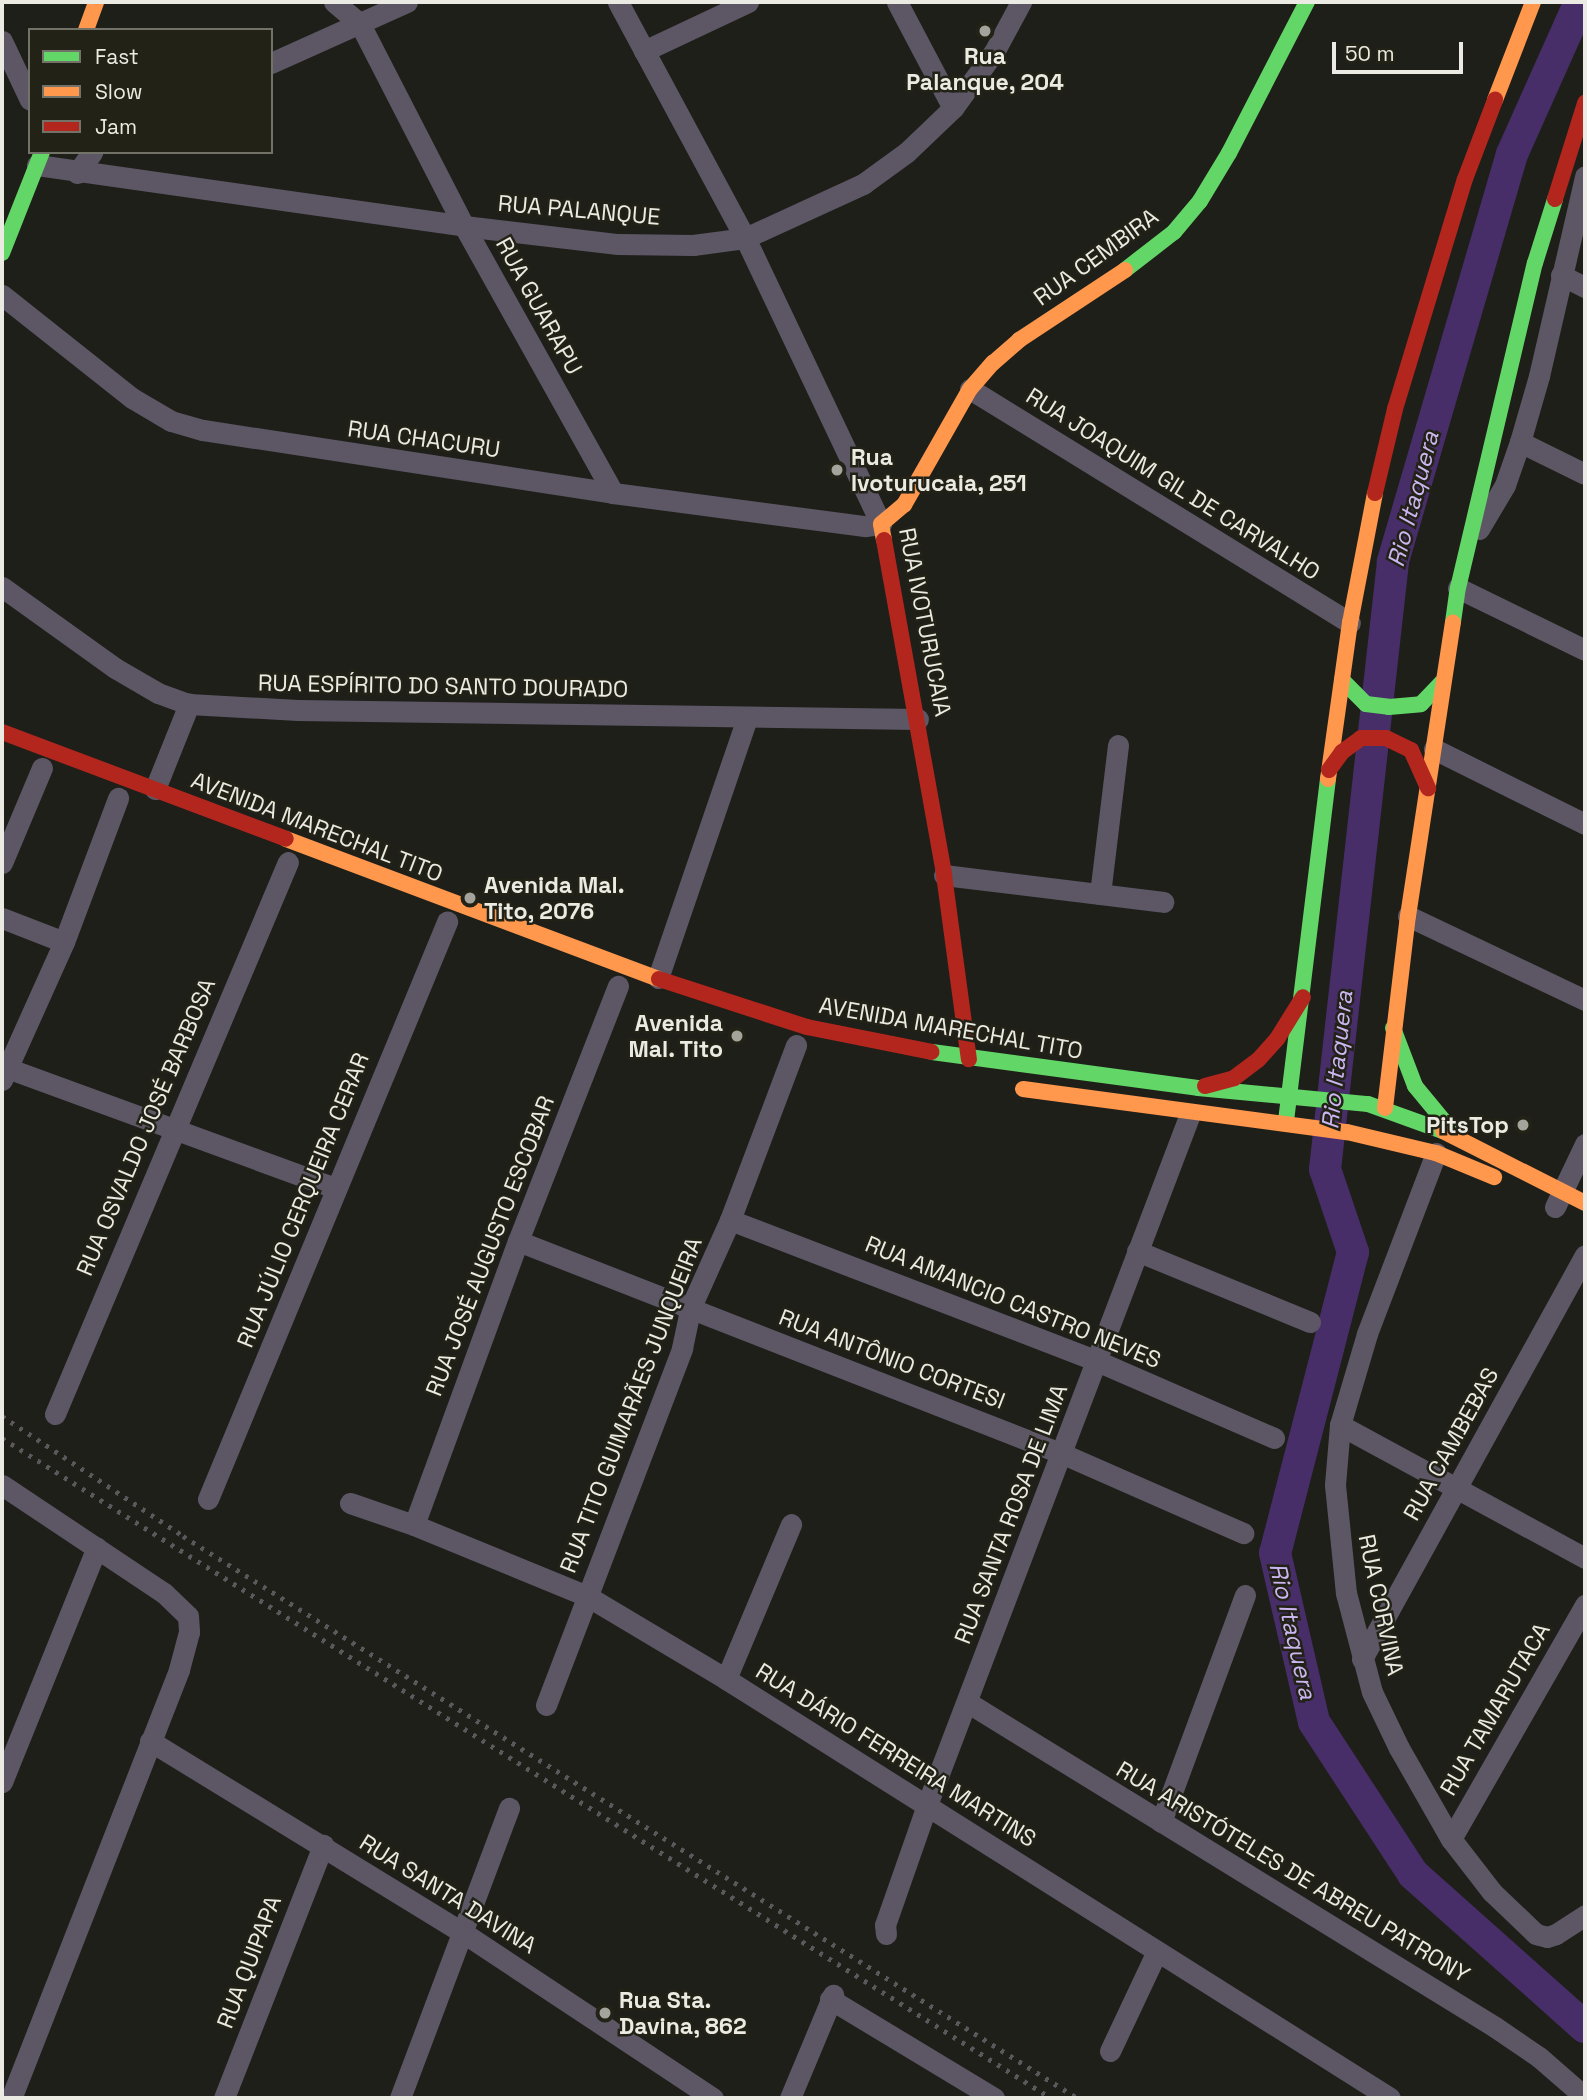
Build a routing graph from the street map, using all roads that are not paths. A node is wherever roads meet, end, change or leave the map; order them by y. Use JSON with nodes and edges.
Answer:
{"nodes":[{"id":1,"x":96,"y":2,"type":"edge"},
{"id":2,"x":334,"y":2,"type":"edge"},
{"id":3,"x":407,"y":2,"type":"edge"},
{"id":4,"x":618,"y":2,"type":"edge"},
{"id":5,"x":748,"y":2,"type":"edge"},
{"id":6,"x":897,"y":2,"type":"edge"},
{"id":7,"x":1021,"y":2,"type":"edge"},
{"id":8,"x":1307,"y":2,"type":"edge"},
{"id":9,"x":1533,"y":2,"type":"edge"},
{"id":10,"x":360,"y":24,"type":"junction"},
{"id":11,"x":87,"y":28,"type":"edge"},
{"id":12,"x":2,"y":41,"type":"edge"},
{"id":13,"x":644,"y":51,"type":"junction"},
{"id":14,"x":273,"y":62,"type":"edge"},
{"id":15,"x":28,"y":96,"type":"edge"},
{"id":16,"x":1585,"y":103,"type":"edge"},
{"id":17,"x":953,"y":108,"type":"junction"},
{"id":18,"x":91,"y":154,"type":"edge"},
{"id":19,"x":40,"y":159,"type":"edge"},
{"id":20,"x":77,"y":173,"type":"junction"},
{"id":21,"x":1585,"y":177,"type":"edge"},
{"id":22,"x":464,"y":226,"type":"junction"},
{"id":23,"x":745,"y":239,"type":"junction"},
{"id":24,"x":2,"y":253,"type":"edge"},
{"id":25,"x":1561,"y":275,"type":"junction"},
{"id":26,"x":1585,"y":287,"type":"edge"},
{"id":27,"x":2,"y":295,"type":"edge"},
{"id":28,"x":970,"y":389,"type":"junction"},
{"id":29,"x":1520,"y":442,"type":"junction"},
{"id":30,"x":1585,"y":474,"type":"edge"},
{"id":31,"x":613,"y":493,"type":"junction"},
{"id":32,"x":881,"y":524,"type":"junction"},
{"id":33,"x":1467,"y":548,"type":"junction"},
{"id":34,"x":2,"y":587,"type":"edge"},
{"id":35,"x":1458,"y":588,"type":"junction"},
{"id":36,"x":1350,"y":623,"type":"junction"},
{"id":37,"x":1585,"y":650,"type":"edge"},
{"id":38,"x":1342,"y":680,"type":"junction"},
{"id":39,"x":1442,"y":682,"type":"junction"},
{"id":40,"x":189,"y":704,"type":"junction"},
{"id":41,"x":747,"y":718,"type":"junction"},
{"id":42,"x":918,"y":719,"type":"junction"},
{"id":43,"x":2,"y":732,"type":"edge"},
{"id":44,"x":1118,"y":745,"type":"dead end"},
{"id":45,"x":1434,"y":749,"type":"junction"},
{"id":46,"x":39,"y":767,"type":"dead end"},
{"id":47,"x":1329,"y":770,"type":"junction"},
{"id":48,"x":155,"y":789,"type":"junction"},
{"id":49,"x":1429,"y":792,"type":"junction"},
{"id":50,"x":119,"y":797,"type":"dead end"},
{"id":51,"x":1585,"y":824,"type":"edge"},
{"id":52,"x":288,"y":862,"type":"dead end"},
{"id":53,"x":2,"y":863,"type":"edge"},
{"id":54,"x":944,"y":875,"type":"junction"},
{"id":55,"x":1100,"y":894,"type":"junction"},
{"id":56,"x":1163,"y":902,"type":"dead end"},
{"id":57,"x":1408,"y":916,"type":"junction"},
{"id":58,"x":2,"y":918,"type":"edge"},
{"id":59,"x":447,"y":922,"type":"dead end"},
{"id":60,"x":64,"y":942,"type":"junction"},
{"id":61,"x":659,"y":978,"type":"junction"},
{"id":62,"x":618,"y":986,"type":"dead end"},
{"id":63,"x":1303,"y":997,"type":"junction"},
{"id":64,"x":1585,"y":1000,"type":"edge"},
{"id":65,"x":1393,"y":1028,"type":"junction"},
{"id":66,"x":796,"y":1044,"type":"dead end"},
{"id":67,"x":969,"y":1059,"type":"junction"},
{"id":68,"x":4,"y":1074,"type":"edge"},
{"id":69,"x":1010,"y":1087,"type":"dead end"},
{"id":70,"x":1198,"y":1088,"type":"junction"},
{"id":71,"x":1288,"y":1095,"type":"junction"},
{"id":72,"x":1385,"y":1108,"type":"junction"},
{"id":73,"x":1190,"y":1114,"type":"junction"},
{"id":74,"x":1285,"y":1125,"type":"junction"},
{"id":75,"x":174,"y":1128,"type":"junction"},
{"id":76,"x":1368,"y":1133,"type":"junction"},
{"id":77,"x":1458,"y":1136,"type":"junction"},
{"id":78,"x":1585,"y":1144,"type":"edge"},
{"id":79,"x":1436,"y":1153,"type":"junction"},
{"id":80,"x":1507,"y":1183,"type":"dead end"},
{"id":81,"x":335,"y":1188,"type":"junction"},
{"id":82,"x":1556,"y":1203,"type":"junction"},
{"id":83,"x":1585,"y":1203,"type":"edge"},
{"id":84,"x":730,"y":1220,"type":"junction"},
{"id":85,"x":518,"y":1241,"type":"junction"},
{"id":86,"x":1137,"y":1251,"type":"junction"},
{"id":87,"x":1585,"y":1255,"type":"edge"},
{"id":88,"x":690,"y":1309,"type":"junction"},
{"id":89,"x":1310,"y":1322,"type":"dead end"},
{"id":90,"x":1097,"y":1361,"type":"junction"},
{"id":91,"x":55,"y":1414,"type":"dead end"},
{"id":92,"x":1340,"y":1425,"type":"junction"},
{"id":93,"x":1275,"y":1438,"type":"dead end"},
{"id":94,"x":1063,"y":1454,"type":"junction"},
{"id":95,"x":2,"y":1485,"type":"edge"},
{"id":96,"x":1457,"y":1489,"type":"junction"},
{"id":97,"x":208,"y":1499,"type":"dead end"},
{"id":98,"x":350,"y":1503,"type":"dead end"},
{"id":99,"x":791,"y":1524,"type":"dead end"},
{"id":100,"x":414,"y":1525,"type":"junction"},
{"id":101,"x":1243,"y":1533,"type":"dead end"},
{"id":102,"x":97,"y":1547,"type":"junction"},
{"id":103,"x":1585,"y":1559,"type":"edge"},
{"id":104,"x":1245,"y":1595,"type":"dead end"},
{"id":105,"x":587,"y":1596,"type":"junction"},
{"id":106,"x":1585,"y":1605,"type":"edge"},
{"id":107,"x":1362,"y":1659,"type":"junction"},
{"id":108,"x":726,"y":1679,"type":"junction"},
{"id":109,"x":967,"y":1702,"type":"junction"},
{"id":110,"x":546,"y":1705,"type":"dead end"},
{"id":111,"x":150,"y":1741,"type":"junction"},
{"id":112,"x":2,"y":1782,"type":"edge"},
{"id":113,"x":927,"y":1805,"type":"junction"},
{"id":114,"x":509,"y":1808,"type":"dead end"},
{"id":115,"x":1161,"y":1822,"type":"junction"},
{"id":116,"x":1451,"y":1839,"type":"junction"},
{"id":117,"x":323,"y":1845,"type":"junction"},
{"id":118,"x":1585,"y":1915,"type":"edge"},
{"id":119,"x":462,"y":1932,"type":"junction"},
{"id":120,"x":886,"y":1934,"type":"dead end"},
{"id":121,"x":1157,"y":1951,"type":"junction"},
{"id":122,"x":1110,"y":2051,"type":"dead end"},
{"id":123,"x":1585,"y":2097,"type":"edge"},
{"id":124,"x":11,"y":2098,"type":"edge"},
{"id":125,"x":223,"y":2098,"type":"edge"},
{"id":126,"x":400,"y":2098,"type":"edge"},
{"id":127,"x":713,"y":2098,"type":"edge"},
{"id":128,"x":790,"y":2098,"type":"edge"},
{"id":129,"x":994,"y":2098,"type":"edge"},
{"id":130,"x":1390,"y":2098,"type":"edge"}],
"edges":[{"from":1,"to":11,"type":"street"},
{"from":2,"to":10,"type":"street","name":"RUA GUARAPU"},
{"from":3,"to":10,"type":"street"},
{"from":4,"to":13,"type":"street","name":"RUA IVOTURUCAIA"},
{"from":5,"to":13,"type":"street"},
{"from":6,"to":17,"type":"street"},
{"from":7,"to":17,"type":"street","name":"RUA PALANQUE"},
{"from":8,"to":28,"type":"street","name":"RUA CEMBIRA"},
{"from":9,"to":36,"type":"street"},
{"from":10,"to":14,"type":"street"},
{"from":10,"to":22,"type":"street","name":"RUA GUARAPU"},
{"from":12,"to":15,"type":"street"},
{"from":13,"to":23,"type":"street","name":"RUA IVOTURUCAIA"},
{"from":16,"to":33,"type":"street"},
{"from":17,"to":23,"type":"street","name":"RUA PALANQUE"},
{"from":18,"to":20,"type":"street"},
{"from":19,"to":20,"type":"street","name":"RUA PALANQUE"},
{"from":19,"to":24,"type":"street"},
{"from":20,"to":22,"type":"street","name":"RUA PALANQUE"},
{"from":21,"to":25,"type":"street"},
{"from":22,"to":23,"type":"street","name":"RUA PALANQUE"},
{"from":22,"to":31,"type":"street","name":"RUA GUARAPU"},
{"from":23,"to":32,"type":"street","name":"RUA IVOTURUCAIA"},
{"from":25,"to":26,"type":"street"},
{"from":25,"to":29,"type":"street"},
{"from":27,"to":31,"type":"street","name":"RUA CHACURU"},
{"from":28,"to":32,"type":"street","name":"RUA CEMBIRA"},
{"from":28,"to":36,"type":"street","name":"RUA JOAQUIM GIL DE CARVALHO"},
{"from":29,"to":30,"type":"street"},
{"from":29,"to":33,"type":"street"},
{"from":31,"to":32,"type":"street","name":"RUA CHACURU"},
{"from":32,"to":42,"type":"street","name":"RUA IVOTURUCAIA"},
{"from":33,"to":35,"type":"street"},
{"from":34,"to":40,"type":"street","name":"RUA ESPÍRITO DO SANTO DOURADO"},
{"from":35,"to":37,"type":"street"},
{"from":35,"to":39,"type":"street"},
{"from":36,"to":38,"type":"street"},
{"from":38,"to":39,"type":"street"},
{"from":38,"to":47,"type":"street"},
{"from":39,"to":45,"type":"street"},
{"from":40,"to":41,"type":"street","name":"RUA ESPÍRITO DO SANTO DOURADO"},
{"from":40,"to":48,"type":"street"},
{"from":41,"to":42,"type":"street","name":"RUA ESPÍRITO DO SANTO DOURADO"},
{"from":41,"to":61,"type":"street"},
{"from":42,"to":54,"type":"street","name":"RUA IVOTURUCAIA"},
{"from":43,"to":48,"type":"street","name":"AVENIDA MARECHAL TITO"},
{"from":44,"to":55,"type":"street"},
{"from":45,"to":49,"type":"street"},
{"from":45,"to":51,"type":"street"},
{"from":46,"to":53,"type":"street"},
{"from":47,"to":49,"type":"street"},
{"from":47,"to":63,"type":"street"},
{"from":48,"to":61,"type":"street","name":"AVENIDA MARECHAL TITO"},
{"from":49,"to":57,"type":"street"},
{"from":50,"to":60,"type":"street"},
{"from":52,"to":75,"type":"street","name":"RUA OSVALDO JOSÉ BARBOSA"},
{"from":54,"to":55,"type":"street"},
{"from":54,"to":67,"type":"street","name":"RUA IVOTURUCAIA"},
{"from":55,"to":56,"type":"street"},
{"from":57,"to":64,"type":"street"},
{"from":57,"to":65,"type":"street"},
{"from":58,"to":60,"type":"street"},
{"from":59,"to":81,"type":"street","name":"RUA JÚLIO CERQUEIRA CERAR"},
{"from":60,"to":68,"type":"street"},
{"from":61,"to":67,"type":"street","name":"AVENIDA MARECHAL TITO"},
{"from":62,"to":85,"type":"street","name":"RUA JOSÉ AUGUSTO ESCOBAR"},
{"from":63,"to":70,"type":"street"},
{"from":63,"to":71,"type":"street"},
{"from":65,"to":72,"type":"street"},
{"from":65,"to":77,"type":"street"},
{"from":66,"to":84,"type":"street","name":"RUA TITO GUIMARÃES JUNQUEIRA"},
{"from":67,"to":70,"type":"street","name":"AVENIDA MARECHAL TITO"},
{"from":68,"to":75,"type":"street"},
{"from":69,"to":73,"type":"street","name":"AVENIDA MARECHAL TITO"},
{"from":70,"to":71,"type":"street","name":"AVENIDA MARECHAL TITO"},
{"from":71,"to":72,"type":"street","name":"AVENIDA MARECHAL TITO"},
{"from":71,"to":74,"type":"street"},
{"from":72,"to":76,"type":"street"},
{"from":72,"to":77,"type":"street","name":"AVENIDA MARECHAL TITO"},
{"from":73,"to":74,"type":"street","name":"AVENIDA MARECHAL TITO"},
{"from":73,"to":86,"type":"street","name":"RUA SANTA ROSA DE LIMA"},
{"from":74,"to":76,"type":"street","name":"AVENIDA MARECHAL TITO"},
{"from":75,"to":81,"type":"street"},
{"from":75,"to":91,"type":"street","name":"RUA OSVALDO JOSÉ BARBOSA"},
{"from":76,"to":79,"type":"street"},
{"from":77,"to":82,"type":"street","name":"AVENIDA MARECHAL TITO"},
{"from":78,"to":82,"type":"street"},
{"from":79,"to":80,"type":"street"},
{"from":79,"to":92,"type":"street","name":"RUA CORVINA"},
{"from":81,"to":97,"type":"street","name":"RUA JÚLIO CERQUEIRA CERAR"},
{"from":82,"to":83,"type":"street","name":"AVENIDA MARECHAL TITO"},
{"from":84,"to":88,"type":"street","name":"RUA TITO GUIMARÃES JUNQUEIRA"},
{"from":84,"to":90,"type":"street","name":"RUA AMANCIO CASTRO NEVES"},
{"from":85,"to":88,"type":"street","name":"RUA ANTÔNIO CORTESI"},
{"from":85,"to":100,"type":"street","name":"RUA JOSÉ AUGUSTO ESCOBAR"},
{"from":86,"to":89,"type":"street"},
{"from":86,"to":90,"type":"street","name":"RUA SANTA ROSA DE LIMA"},
{"from":87,"to":96,"type":"street","name":"RUA CAMBEBAS"},
{"from":88,"to":94,"type":"street","name":"RUA ANTÔNIO CORTESI"},
{"from":88,"to":105,"type":"street","name":"RUA TITO GUIMARÃES JUNQUEIRA"},
{"from":90,"to":93,"type":"street","name":"RUA AMANCIO CASTRO NEVES"},
{"from":90,"to":94,"type":"street","name":"RUA SANTA ROSA DE LIMA"},
{"from":92,"to":96,"type":"street"},
{"from":92,"to":107,"type":"street","name":"RUA CORVINA"},
{"from":94,"to":101,"type":"street","name":"RUA ANTÔNIO CORTESI"},
{"from":94,"to":109,"type":"street","name":"RUA SANTA ROSA DE LIMA"},
{"from":95,"to":102,"type":"street"},
{"from":96,"to":103,"type":"street"},
{"from":96,"to":107,"type":"street","name":"RUA CAMBEBAS"},
{"from":98,"to":100,"type":"street","name":"RUA DÁRIO FERREIRA MARTINS"},
{"from":99,"to":108,"type":"street"},
{"from":100,"to":105,"type":"street","name":"RUA DÁRIO FERREIRA MARTINS"},
{"from":102,"to":111,"type":"street"},
{"from":102,"to":112,"type":"street"},
{"from":104,"to":115,"type":"street"},
{"from":105,"to":108,"type":"street","name":"RUA DÁRIO FERREIRA MARTINS"},
{"from":105,"to":110,"type":"street","name":"RUA TITO GUIMARÃES JUNQUEIRA"},
{"from":106,"to":116,"type":"street","name":"RUA TAMARUTACA"},
{"from":107,"to":116,"type":"street","name":"RUA CORVINA"},
{"from":108,"to":113,"type":"street","name":"RUA DÁRIO FERREIRA MARTINS"},
{"from":109,"to":113,"type":"street","name":"RUA SANTA ROSA DE LIMA"},
{"from":109,"to":115,"type":"street","name":"RUA ARISTÓTELES DE ABREU PATRONY"},
{"from":111,"to":117,"type":"street","name":"RUA SANTA DAVINA"},
{"from":111,"to":124,"type":"street"},
{"from":113,"to":120,"type":"street","name":"RUA SANTA ROSA DE LIMA"},
{"from":113,"to":121,"type":"street","name":"RUA DÁRIO FERREIRA MARTINS"},
{"from":114,"to":119,"type":"street"},
{"from":115,"to":123,"type":"street","name":"RUA ARISTÓTELES DE ABREU PATRONY"},
{"from":116,"to":118,"type":"street","name":"RUA CORVINA"},
{"from":117,"to":119,"type":"street","name":"RUA SANTA DAVINA"},
{"from":117,"to":125,"type":"street","name":"RUA QUIPAPA"},
{"from":119,"to":126,"type":"street"},
{"from":119,"to":127,"type":"street","name":"RUA SANTA DAVINA"},
{"from":121,"to":122,"type":"street"},
{"from":121,"to":130,"type":"street","name":"RUA DÁRIO FERREIRA MARTINS"},
{"from":128,"to":129,"type":"street"}]}
